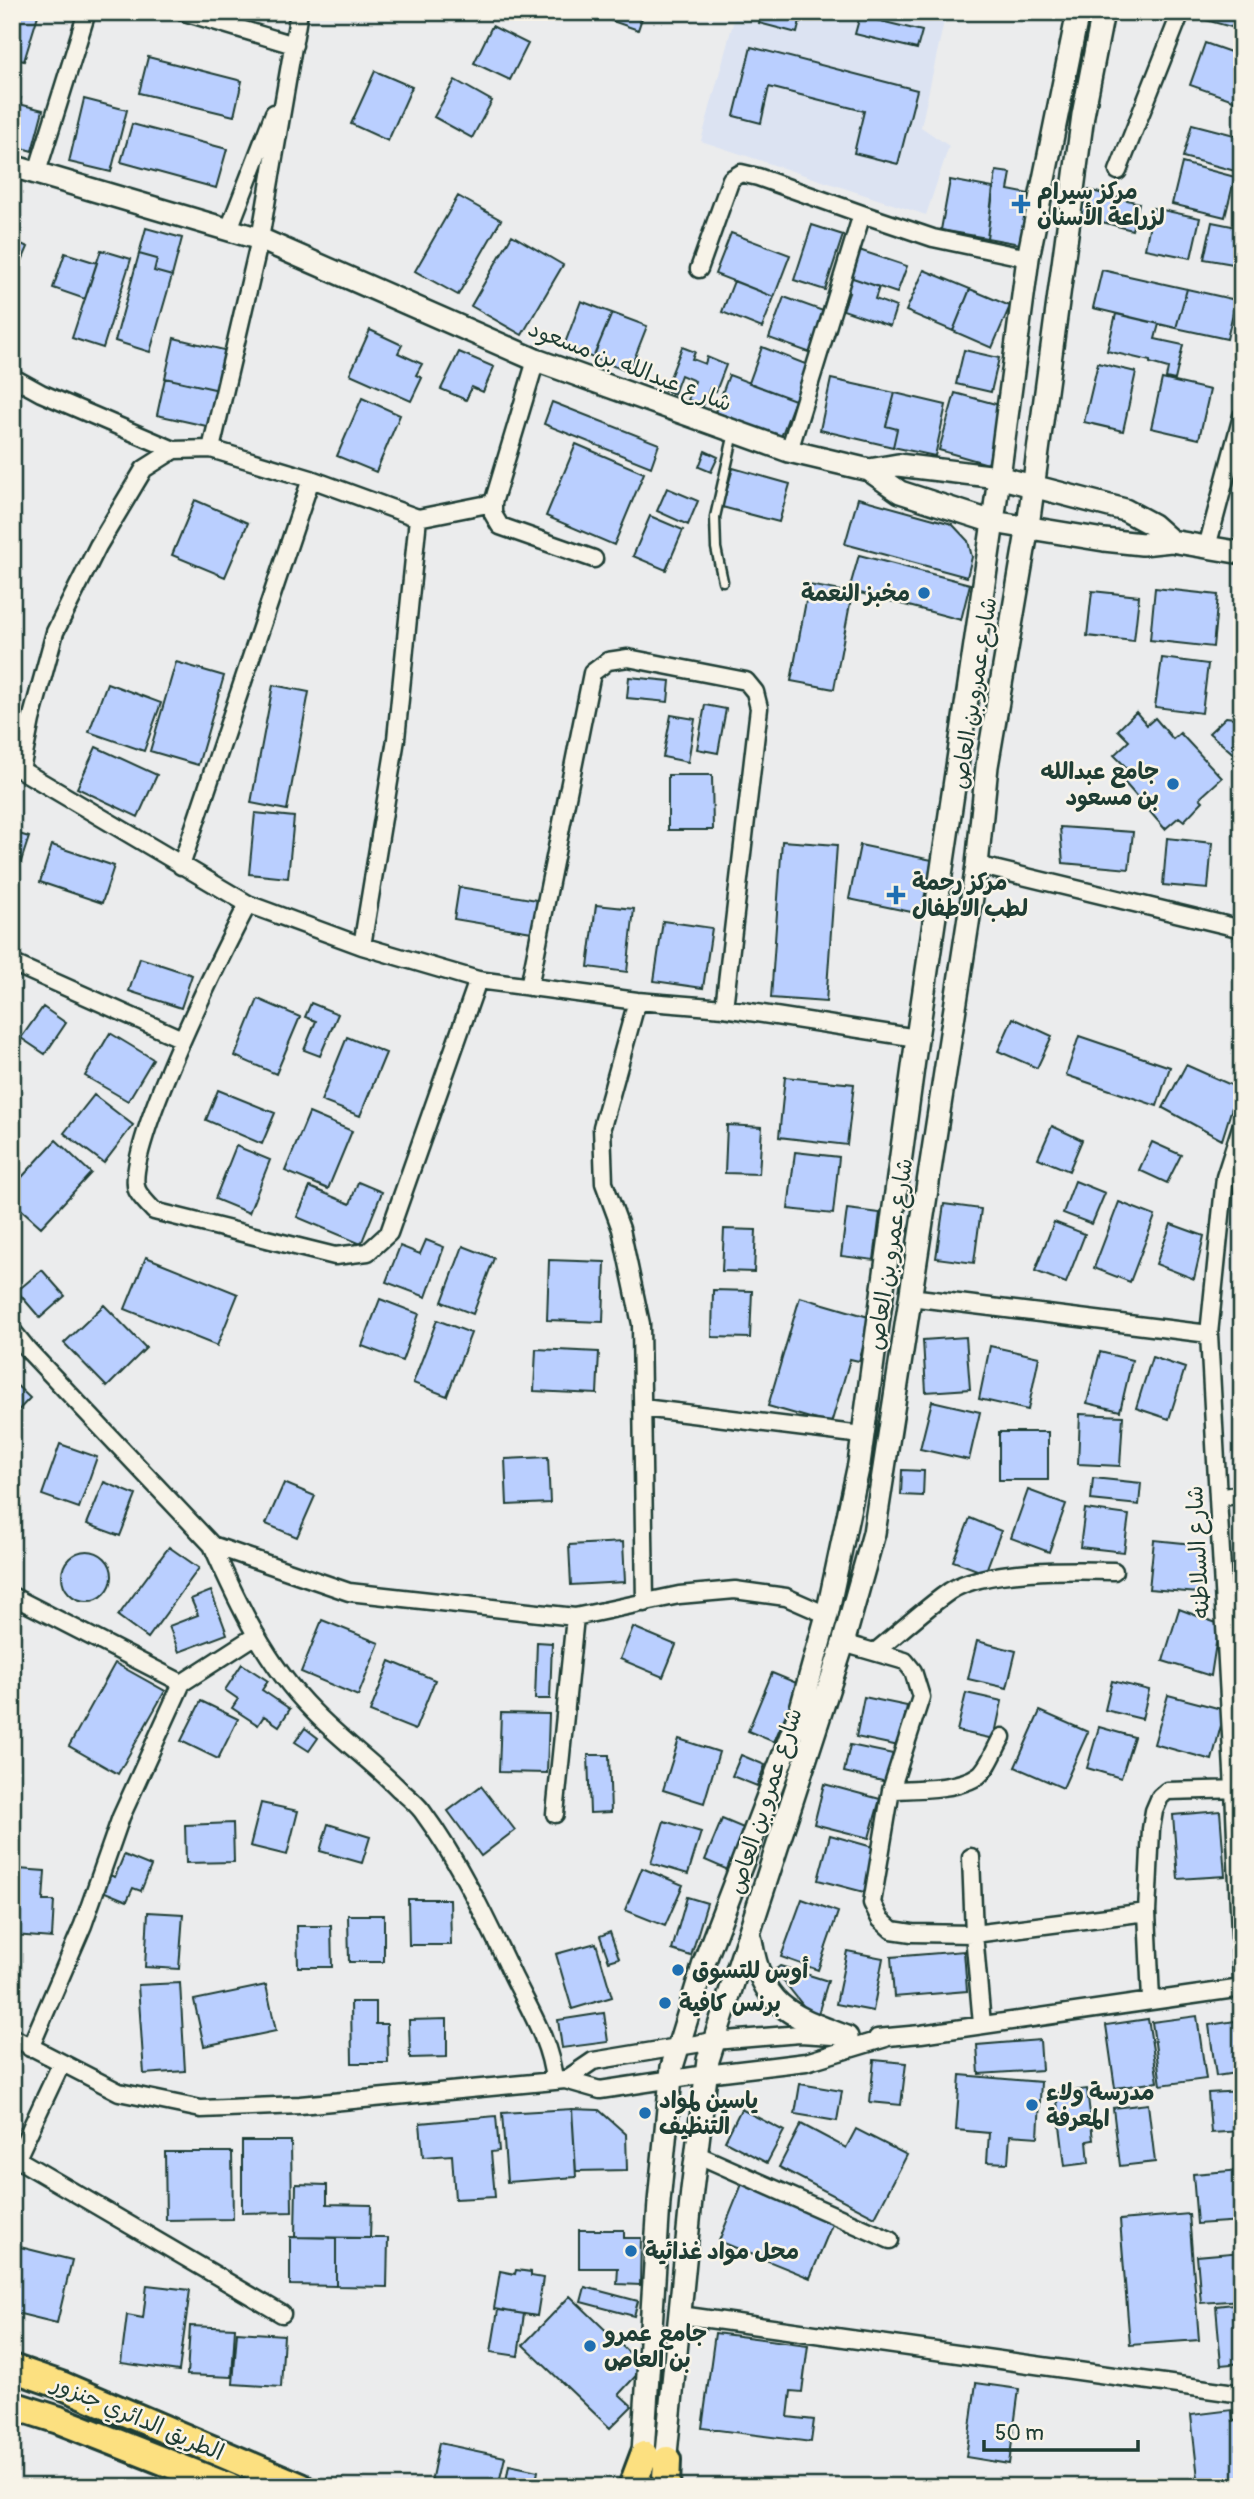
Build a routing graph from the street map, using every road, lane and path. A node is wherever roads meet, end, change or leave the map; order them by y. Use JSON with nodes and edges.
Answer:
{"nodes":[{"id":1,"x":87,"y":12,"type":"edge"},
{"id":2,"x":184,"y":12,"type":"edge"},
{"id":3,"x":299,"y":12,"type":"edge"},
{"id":4,"x":1078,"y":12,"type":"edge"},
{"id":5,"x":1103,"y":12,"type":"edge"},
{"id":6,"x":1181,"y":12,"type":"edge"},
{"id":7,"x":294,"y":45,"type":"junction"},
{"id":8,"x":285,"y":85,"type":"junction"},
{"id":9,"x":12,"y":166,"type":"edge"},
{"id":10,"x":1118,"y":171,"type":"dead end"},
{"id":11,"x":37,"y":173,"type":"junction"},
{"id":12,"x":862,"y":214,"type":"junction"},
{"id":13,"x":229,"y":229,"type":"junction"},
{"id":14,"x":260,"y":239,"type":"junction"},
{"id":15,"x":1028,"y":258,"type":"junction"},
{"id":16,"x":699,"y":269,"type":"dead end"},
{"id":17,"x":536,"y":360,"type":"junction"},
{"id":18,"x":12,"y":377,"type":"edge"},
{"id":19,"x":1242,"y":416,"type":"edge"},
{"id":20,"x":734,"y":433,"type":"junction"},
{"id":21,"x":211,"y":449,"type":"junction"},
{"id":22,"x":174,"y":450,"type":"junction"},
{"id":23,"x":789,"y":451,"type":"junction"},
{"id":24,"x":869,"y":470,"type":"junction"},
{"id":25,"x":998,"y":477,"type":"junction"},
{"id":26,"x":311,"y":479,"type":"junction"},
{"id":27,"x":1033,"y":486,"type":"junction"},
{"id":28,"x":493,"y":503,"type":"junction"},
{"id":29,"x":418,"y":518,"type":"junction"},
{"id":30,"x":993,"y":522,"type":"junction"},
{"id":31,"x":1028,"y":526,"type":"junction"},
{"id":32,"x":1171,"y":541,"type":"junction"},
{"id":33,"x":1207,"y":547,"type":"junction"},
{"id":34,"x":1242,"y":553,"type":"edge"},
{"id":35,"x":594,"y":559,"type":"dead end"},
{"id":36,"x":723,"y":581,"type":"dead end"},
{"id":37,"x":17,"y":769,"type":"edge"},
{"id":38,"x":977,"y":865,"type":"junction"},
{"id":39,"x":181,"y":866,"type":"junction"},
{"id":40,"x":248,"y":904,"type":"junction"},
{"id":41,"x":1242,"y":929,"type":"edge"},
{"id":42,"x":362,"y":946,"type":"junction"},
{"id":43,"x":12,"y":963,"type":"edge"},
{"id":44,"x":478,"y":980,"type":"junction"},
{"id":45,"x":529,"y":987,"type":"junction"},
{"id":46,"x":638,"y":1001,"type":"junction"},
{"id":47,"x":724,"y":1008,"type":"junction"},
{"id":48,"x":917,"y":1038,"type":"junction"},
{"id":49,"x":182,"y":1039,"type":"junction"},
{"id":50,"x":1242,"y":1124,"type":"edge"},
{"id":51,"x":910,"y":1297,"type":"junction"},
{"id":52,"x":12,"y":1330,"type":"edge"},
{"id":53,"x":1209,"y":1334,"type":"junction"},
{"id":54,"x":643,"y":1408,"type":"junction"},
{"id":55,"x":862,"y":1435,"type":"junction"},
{"id":56,"x":1242,"y":1494,"type":"edge"},
{"id":57,"x":1218,"y":1498,"type":"junction"},
{"id":58,"x":212,"y":1545,"type":"junction"},
{"id":59,"x":1114,"y":1571,"type":"dead end"},
{"id":60,"x":12,"y":1596,"type":"edge"},
{"id":61,"x":645,"y":1602,"type":"junction"},
{"id":62,"x":827,"y":1615,"type":"junction"},
{"id":63,"x":575,"y":1617,"type":"junction"},
{"id":64,"x":255,"y":1636,"type":"junction"},
{"id":65,"x":843,"y":1643,"type":"junction"},
{"id":66,"x":875,"y":1652,"type":"junction"},
{"id":67,"x":182,"y":1684,"type":"junction"},
{"id":68,"x":1002,"y":1737,"type":"dead end"},
{"id":69,"x":1238,"y":1789,"type":"edge"},
{"id":70,"x":891,"y":1790,"type":"junction"},
{"id":71,"x":555,"y":1814,"type":"dead end"},
{"id":72,"x":971,"y":1857,"type":"dead end"},
{"id":73,"x":1147,"y":1912,"type":"junction"},
{"id":74,"x":974,"y":1934,"type":"junction"},
{"id":75,"x":750,"y":1935,"type":"junction"},
{"id":76,"x":1242,"y":1980,"type":"edge"},
{"id":77,"x":1242,"y":1988,"type":"edge"},
{"id":78,"x":1151,"y":2000,"type":"junction"},
{"id":79,"x":982,"y":2024,"type":"junction"},
{"id":80,"x":847,"y":2037,"type":"junction"},
{"id":81,"x":12,"y":2038,"type":"edge"},
{"id":82,"x":887,"y":2038,"type":"junction"},
{"id":83,"x":714,"y":2042,"type":"junction"},
{"id":84,"x":30,"y":2048,"type":"junction"},
{"id":85,"x":680,"y":2048,"type":"junction"},
{"id":86,"x":61,"y":2064,"type":"junction"},
{"id":87,"x":706,"y":2074,"type":"junction"},
{"id":88,"x":560,"y":2080,"type":"junction"},
{"id":89,"x":671,"y":2080,"type":"junction"},
{"id":90,"x":696,"y":2154,"type":"junction"},
{"id":91,"x":15,"y":2157,"type":"edge"},
{"id":92,"x":890,"y":2239,"type":"dead end"},
{"id":93,"x":282,"y":2314,"type":"dead end"},
{"id":94,"x":680,"y":2315,"type":"junction"},
{"id":95,"x":12,"y":2368,"type":"edge"},
{"id":96,"x":1242,"y":2393,"type":"edge"},
{"id":97,"x":12,"y":2405,"type":"edge"},
{"id":98,"x":655,"y":2458,"type":"junction"},
{"id":99,"x":229,"y":2487,"type":"edge"},
{"id":100,"x":301,"y":2487,"type":"edge"},
{"id":101,"x":632,"y":2487,"type":"edge"},
{"id":102,"x":639,"y":2487,"type":"edge"},
{"id":103,"x":664,"y":2487,"type":"edge"}],
"edges":[{"from":1,"to":11,"type":"street"},
{"from":2,"to":7,"type":"street"},
{"from":3,"to":7,"type":"street"},
{"from":4,"to":15,"type":"street"},
{"from":5,"to":27,"type":"street","name":"شارع عمرو بن العاص"},
{"from":6,"to":10,"type":"street"},
{"from":7,"to":8,"type":"street"},
{"from":8,"to":13,"type":"street"},
{"from":8,"to":14,"type":"street"},
{"from":9,"to":11,"type":"street","name":"شارع عبدالله بن مسعود"},
{"from":11,"to":13,"type":"street","name":"شارع عبدالله بن مسعود"},
{"from":12,"to":15,"type":"street"},
{"from":12,"to":16,"type":"street"},
{"from":12,"to":23,"type":"street"},
{"from":13,"to":14,"type":"street","name":"شارع عبدالله بن مسعود"},
{"from":14,"to":17,"type":"street","name":"شارع عبدالله بن مسعود"},
{"from":14,"to":21,"type":"street"},
{"from":15,"to":25,"type":"street"},
{"from":17,"to":20,"type":"street","name":"شارع عبدالله بن مسعود"},
{"from":17,"to":28,"type":"street"},
{"from":18,"to":22,"type":"street"},
{"from":19,"to":33,"type":"street"},
{"from":20,"to":23,"type":"street","name":"شارع عبدالله بن مسعود"},
{"from":20,"to":36,"type":"lane"},
{"from":21,"to":22,"type":"street"},
{"from":21,"to":26,"type":"street"},
{"from":22,"to":37,"type":"street"},
{"from":23,"to":24,"type":"street","name":"شارع عبدالله بن مسعود"},
{"from":24,"to":25,"type":"street"},
{"from":24,"to":30,"type":"street","name":"شارع عبدالله بن مسعود"},
{"from":25,"to":27,"type":"street"},
{"from":25,"to":30,"type":"street"},
{"from":26,"to":29,"type":"street"},
{"from":26,"to":39,"type":"street"},
{"from":27,"to":31,"type":"street","name":"شارع عمرو بن العاص"},
{"from":27,"to":32,"type":"street"},
{"from":28,"to":29,"type":"street"},
{"from":28,"to":35,"type":"street"},
{"from":29,"to":42,"type":"street"},
{"from":30,"to":31,"type":"street","name":"شارع عبدالله بن مسعود"},
{"from":30,"to":48,"type":"street"},
{"from":31,"to":32,"type":"street","name":"شارع عبدالله بن مسعود"},
{"from":31,"to":38,"type":"street","name":"شارع عمرو بن العاص"},
{"from":32,"to":33,"type":"street","name":"شارع عبدالله بن مسعود"},
{"from":33,"to":34,"type":"street","name":"شارع عبدالله بن مسعود"},
{"from":37,"to":39,"type":"street"},
{"from":38,"to":41,"type":"street"},
{"from":38,"to":51,"type":"street","name":"شارع عمرو بن العاص"},
{"from":39,"to":40,"type":"street"},
{"from":40,"to":42,"type":"street"},
{"from":40,"to":49,"type":"street"},
{"from":42,"to":44,"type":"street"},
{"from":43,"to":49,"type":"street"},
{"from":44,"to":45,"type":"street"},
{"from":44,"to":49,"type":"street"},
{"from":45,"to":46,"type":"street"},
{"from":45,"to":47,"type":"street"},
{"from":46,"to":47,"type":"street"},
{"from":46,"to":54,"type":"street"},
{"from":47,"to":48,"type":"street"},
{"from":48,"to":55,"type":"street"},
{"from":50,"to":53,"type":"street","name":"شارع السلاطنه"},
{"from":51,"to":53,"type":"street"},
{"from":51,"to":65,"type":"street","name":"شارع عمرو بن العاص"},
{"from":52,"to":58,"type":"street"},
{"from":53,"to":57,"type":"street","name":"شارع السلاطنه"},
{"from":54,"to":55,"type":"street"},
{"from":54,"to":61,"type":"street"},
{"from":55,"to":62,"type":"street"},
{"from":56,"to":57,"type":"street"},
{"from":57,"to":69,"type":"street","name":"شارع السلاطنه"},
{"from":58,"to":63,"type":"street"},
{"from":58,"to":64,"type":"street"},
{"from":59,"to":66,"type":"street"},
{"from":60,"to":67,"type":"street"},
{"from":61,"to":62,"type":"street"},
{"from":61,"to":63,"type":"street"},
{"from":62,"to":85,"type":"street"},
{"from":63,"to":71,"type":"street"},
{"from":64,"to":67,"type":"street"},
{"from":64,"to":88,"type":"street"},
{"from":65,"to":66,"type":"street"},
{"from":65,"to":75,"type":"street","name":"شارع عمرو بن العاص"},
{"from":66,"to":70,"type":"street"},
{"from":67,"to":84,"type":"street"},
{"from":68,"to":70,"type":"street"},
{"from":69,"to":73,"type":"street"},
{"from":69,"to":76,"type":"street","name":"شارع السلاطنه"},
{"from":70,"to":74,"type":"street"},
{"from":72,"to":74,"type":"street"},
{"from":73,"to":74,"type":"street"},
{"from":73,"to":78,"type":"street"},
{"from":74,"to":79,"type":"street"},
{"from":75,"to":80,"type":"street"},
{"from":75,"to":83,"type":"street","name":"شارع عمرو بن العاص"},
{"from":77,"to":78,"type":"street"},
{"from":78,"to":79,"type":"street"},
{"from":79,"to":82,"type":"street"},
{"from":80,"to":82,"type":"street"},
{"from":80,"to":83,"type":"street"},
{"from":81,"to":84,"type":"street"},
{"from":82,"to":87,"type":"street"},
{"from":83,"to":85,"type":"street"},
{"from":83,"to":87,"type":"street","name":"شارع عمرو بن العاص"},
{"from":84,"to":86,"type":"street"},
{"from":85,"to":88,"type":"street"},
{"from":85,"to":89,"type":"street"},
{"from":86,"to":88,"type":"street"},
{"from":86,"to":91,"type":"street"},
{"from":87,"to":89,"type":"street"},
{"from":87,"to":90,"type":"street","name":"شارع عمرو بن العاص"},
{"from":88,"to":89,"type":"street"},
{"from":89,"to":98,"type":"street"},
{"from":90,"to":92,"type":"street"},
{"from":90,"to":94,"type":"street","name":"شارع عمرو بن العاص"},
{"from":91,"to":93,"type":"street"},
{"from":94,"to":96,"type":"street"},
{"from":94,"to":98,"type":"street","name":"شارع عمرو بن العاص"},
{"from":95,"to":100,"type":"main road","name":"الطريق الدائري جنزور"},
{"from":97,"to":99,"type":"main road","name":"الطريق الدائري جنزور"},
{"from":98,"to":101,"type":"main road"},
{"from":98,"to":102,"type":"street"},
{"from":98,"to":103,"type":"main road"}]}
